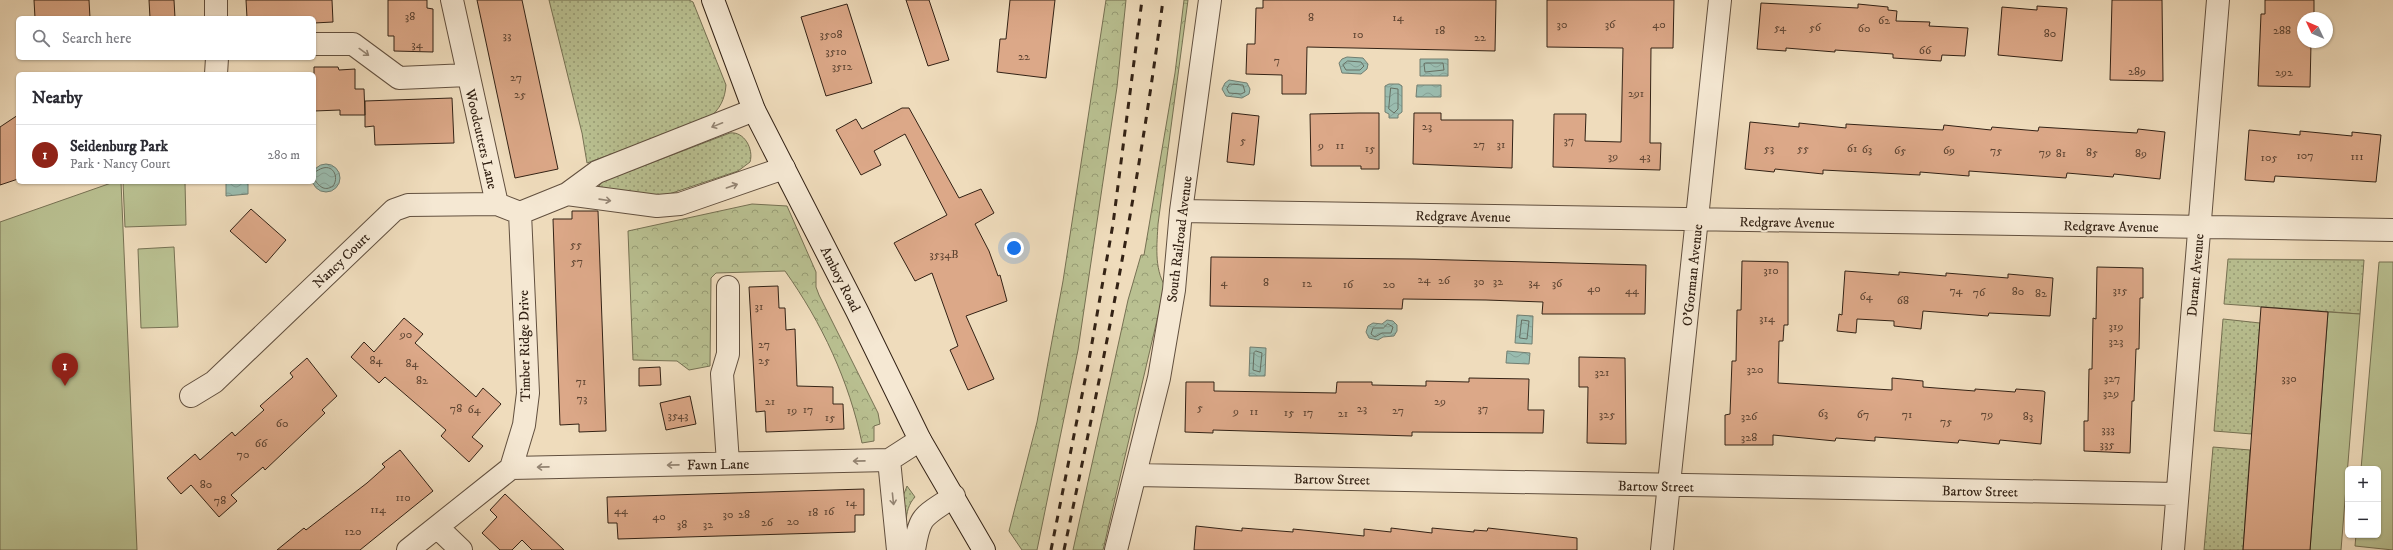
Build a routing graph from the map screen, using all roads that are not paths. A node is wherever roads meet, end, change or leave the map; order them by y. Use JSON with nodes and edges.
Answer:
{"nodes":[{"id":1,"x":216,"y":0,"type":"edge"},
{"id":2,"x":452,"y":0,"type":"edge"},
{"id":3,"x":714,"y":0,"type":"edge"},
{"id":4,"x":1210,"y":0,"type":"edge"},
{"id":5,"x":1720,"y":0,"type":"edge"},
{"id":6,"x":2218,"y":0,"type":"edge"},
{"id":7,"x":216,"y":16,"type":"edge"},
{"id":8,"x":316,"y":44,"type":"edge"},
{"id":9,"x":216,"y":60,"type":"edge"},
{"id":10,"x":216,"y":72,"type":"edge"},
{"id":11,"x":468,"y":75,"type":"junction"},
{"id":12,"x":754,"y":110,"type":"junction"},
{"id":13,"x":784,"y":168,"type":"junction"},
{"id":14,"x":567,"y":194,"type":"junction"},
{"id":15,"x":497,"y":204,"type":"junction"},
{"id":16,"x":1182,"y":211,"type":"junction"},
{"id":17,"x":520,"y":214,"type":"junction"},
{"id":18,"x":1698,"y":221,"type":"junction"},
{"id":19,"x":2199,"y":228,"type":"junction"},
{"id":20,"x":2393,"y":230,"type":"edge"},
{"id":21,"x":728,"y":287,"type":"dead end"},
{"id":22,"x":191,"y":396,"type":"dead end"},
{"id":23,"x":920,"y":440,"type":"junction"},
{"id":24,"x":888,"y":460,"type":"junction"},
{"id":25,"x":728,"y":464,"type":"junction"},
{"id":26,"x":511,"y":468,"type":"junction"},
{"id":27,"x":1135,"y":475,"type":"junction"},
{"id":28,"x":1669,"y":486,"type":"junction"},
{"id":29,"x":2177,"y":494,"type":"junction"},
{"id":30,"x":954,"y":496,"type":"junction"},
{"id":31,"x":437,"y":527,"type":"junction"},
{"id":32,"x":408,"y":550,"type":"edge"},
{"id":33,"x":461,"y":550,"type":"edge"},
{"id":34,"x":898,"y":550,"type":"edge"},
{"id":35,"x":914,"y":550,"type":"edge"},
{"id":36,"x":984,"y":550,"type":"edge"},
{"id":37,"x":1116,"y":550,"type":"edge"},
{"id":38,"x":1129,"y":550,"type":"edge"},
{"id":39,"x":1662,"y":550,"type":"edge"},
{"id":40,"x":2172,"y":550,"type":"edge"}],
"edges":[{"from":1,"to":7,"type":"street"},
{"from":2,"to":11,"type":"street","name":"Woodcutters Lane"},
{"from":3,"to":12,"type":"street","name":"Amboy Road"},
{"from":4,"to":16,"type":"street","name":"South Railroad Avenue"},
{"from":5,"to":18,"type":"street","name":"O'Gorman Avenue"},
{"from":6,"to":19,"type":"street","name":"Durant Avenue"},
{"from":8,"to":11,"type":"street","name":"Woodcutters Lane","one_way":true},
{"from":9,"to":10,"type":"street"},
{"from":11,"to":15,"type":"street","name":"Woodcutters Lane"},
{"from":12,"to":13,"type":"street","name":"Amboy Road"},
{"from":12,"to":14,"type":"street","one_way":true},
{"from":14,"to":13,"type":"street","one_way":true},
{"from":13,"to":23,"type":"street","name":"Amboy Road"},
{"from":14,"to":17,"type":"street"},
{"from":15,"to":17,"type":"street","name":"Nancy Court"},
{"from":15,"to":22,"type":"street","name":"Nancy Court"},
{"from":16,"to":18,"type":"street","name":"Redgrave Avenue"},
{"from":16,"to":27,"type":"street","name":"South Railroad Avenue"},
{"from":17,"to":26,"type":"street","name":"Timber Ridge Drive"},
{"from":18,"to":19,"type":"street","name":"Redgrave Avenue"},
{"from":18,"to":28,"type":"street","name":"O'Gorman Avenue"},
{"from":19,"to":20,"type":"street","name":"Redgrave Avenue"},
{"from":19,"to":29,"type":"street","name":"Durant Avenue"},
{"from":21,"to":25,"type":"street"},
{"from":23,"to":24,"type":"street"},
{"from":23,"to":30,"type":"street","name":"Amboy Road"},
{"from":24,"to":25,"type":"street","name":"Fawn Lane","one_way":true},
{"from":24,"to":34,"type":"street","one_way":true},
{"from":25,"to":26,"type":"street","name":"Fawn Lane","one_way":true},
{"from":26,"to":31,"type":"street"},
{"from":27,"to":28,"type":"street","name":"Bartow Street"},
{"from":27,"to":37,"type":"street","name":"South Railroad Avenue"},
{"from":27,"to":38,"type":"street","name":"South Railroad Avenue"},
{"from":28,"to":29,"type":"street","name":"Bartow Street"},
{"from":28,"to":39,"type":"street","name":"O'Gorman Avenue"},
{"from":29,"to":40,"type":"street","name":"Durant Avenue"},
{"from":30,"to":35,"type":"street"},
{"from":30,"to":36,"type":"street","name":"Amboy Road"},
{"from":31,"to":32,"type":"street"},
{"from":31,"to":33,"type":"street"}]}
